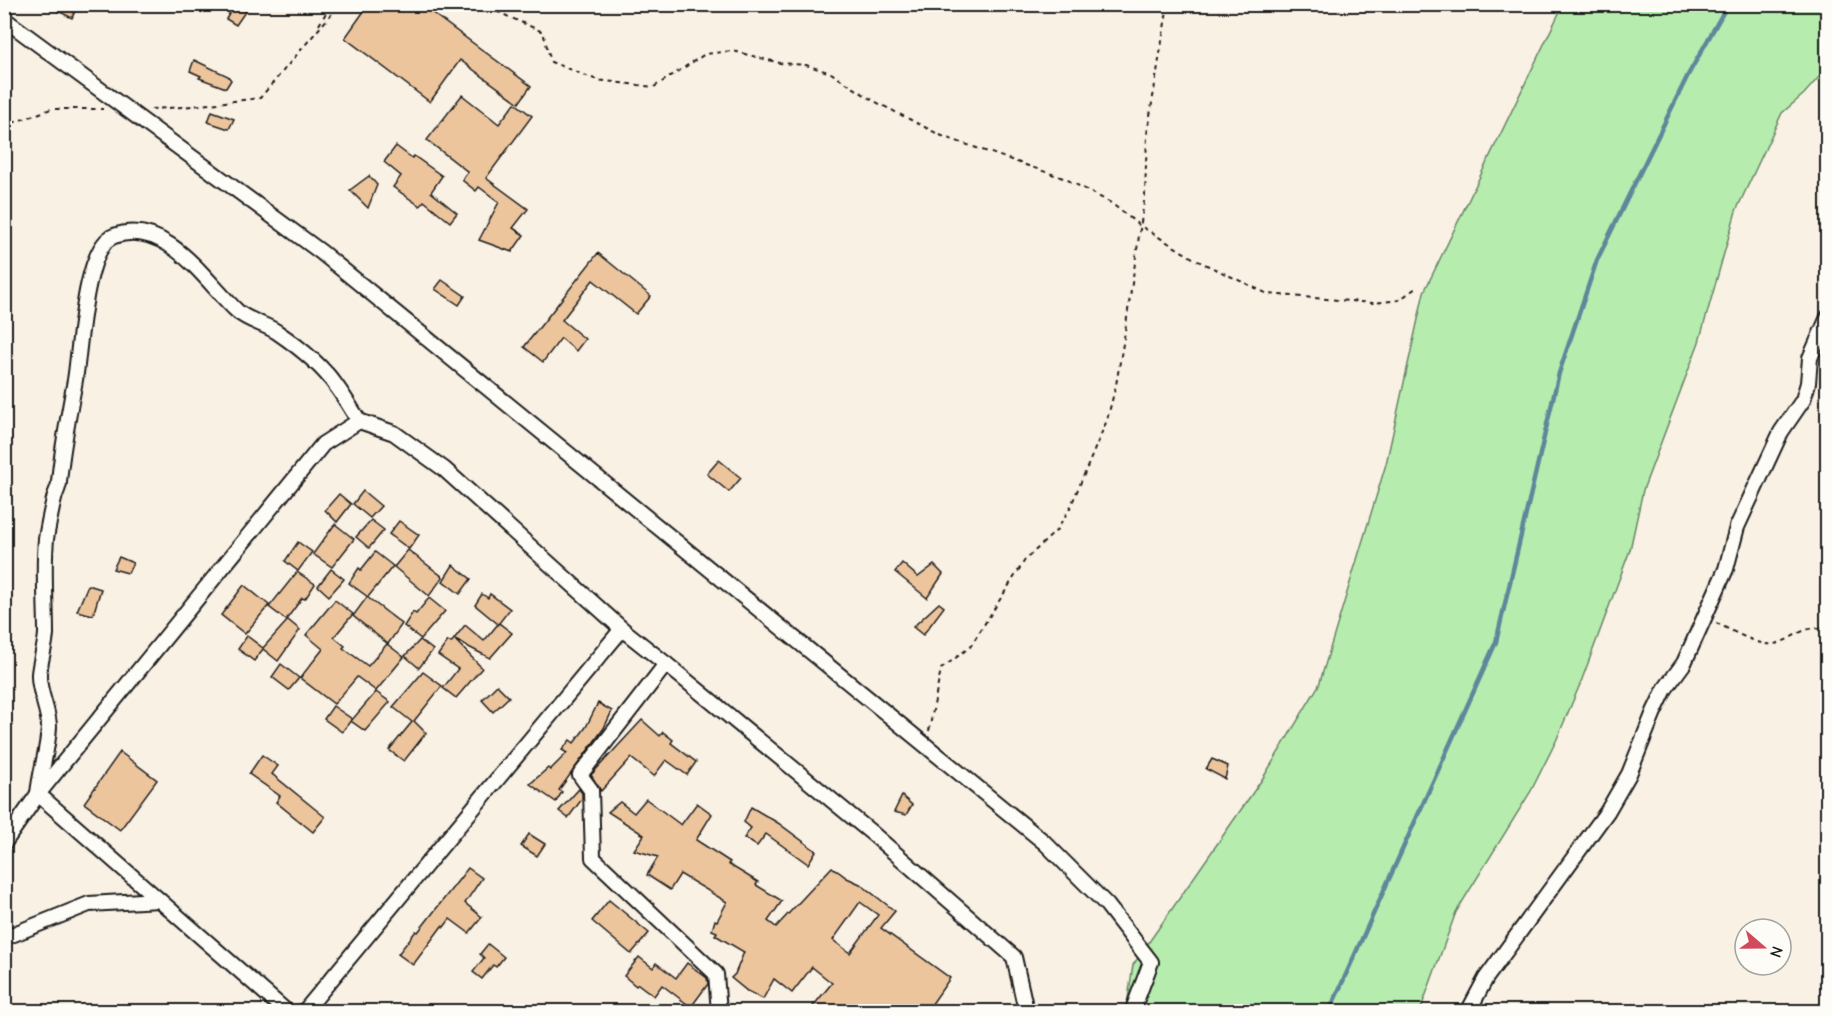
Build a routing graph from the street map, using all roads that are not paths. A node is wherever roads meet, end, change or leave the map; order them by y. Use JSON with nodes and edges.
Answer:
{"nodes":[{"id":1,"x":4,"y":19,"type":"edge"},
{"id":2,"x":1827,"y":317,"type":"edge"},
{"id":3,"x":359,"y":421,"type":"junction"},
{"id":4,"x":622,"y":629,"type":"junction"},
{"id":5,"x":666,"y":664,"type":"junction"},
{"id":6,"x":38,"y":794,"type":"junction"},
{"id":7,"x":4,"y":843,"type":"edge"},
{"id":8,"x":159,"y":900,"type":"junction"},
{"id":9,"x":4,"y":938,"type":"edge"},
{"id":10,"x":287,"y":1011,"type":"edge"},
{"id":11,"x":304,"y":1011,"type":"edge"},
{"id":12,"x":718,"y":1011,"type":"edge"},
{"id":13,"x":1023,"y":1011,"type":"edge"},
{"id":14,"x":1132,"y":1011,"type":"edge"},
{"id":15,"x":1468,"y":1011,"type":"edge"}],
"edges":[{"from":1,"to":14,"type":"street"},
{"from":2,"to":15,"type":"street"},
{"from":3,"to":4,"type":"street"},
{"from":3,"to":6,"type":"street"},
{"from":3,"to":6,"type":"street"},
{"from":4,"to":5,"type":"street"},
{"from":4,"to":11,"type":"street"},
{"from":5,"to":12,"type":"street"},
{"from":5,"to":13,"type":"street"},
{"from":6,"to":7,"type":"street"},
{"from":6,"to":8,"type":"street"},
{"from":8,"to":9,"type":"street"},
{"from":8,"to":10,"type":"street"}]}
